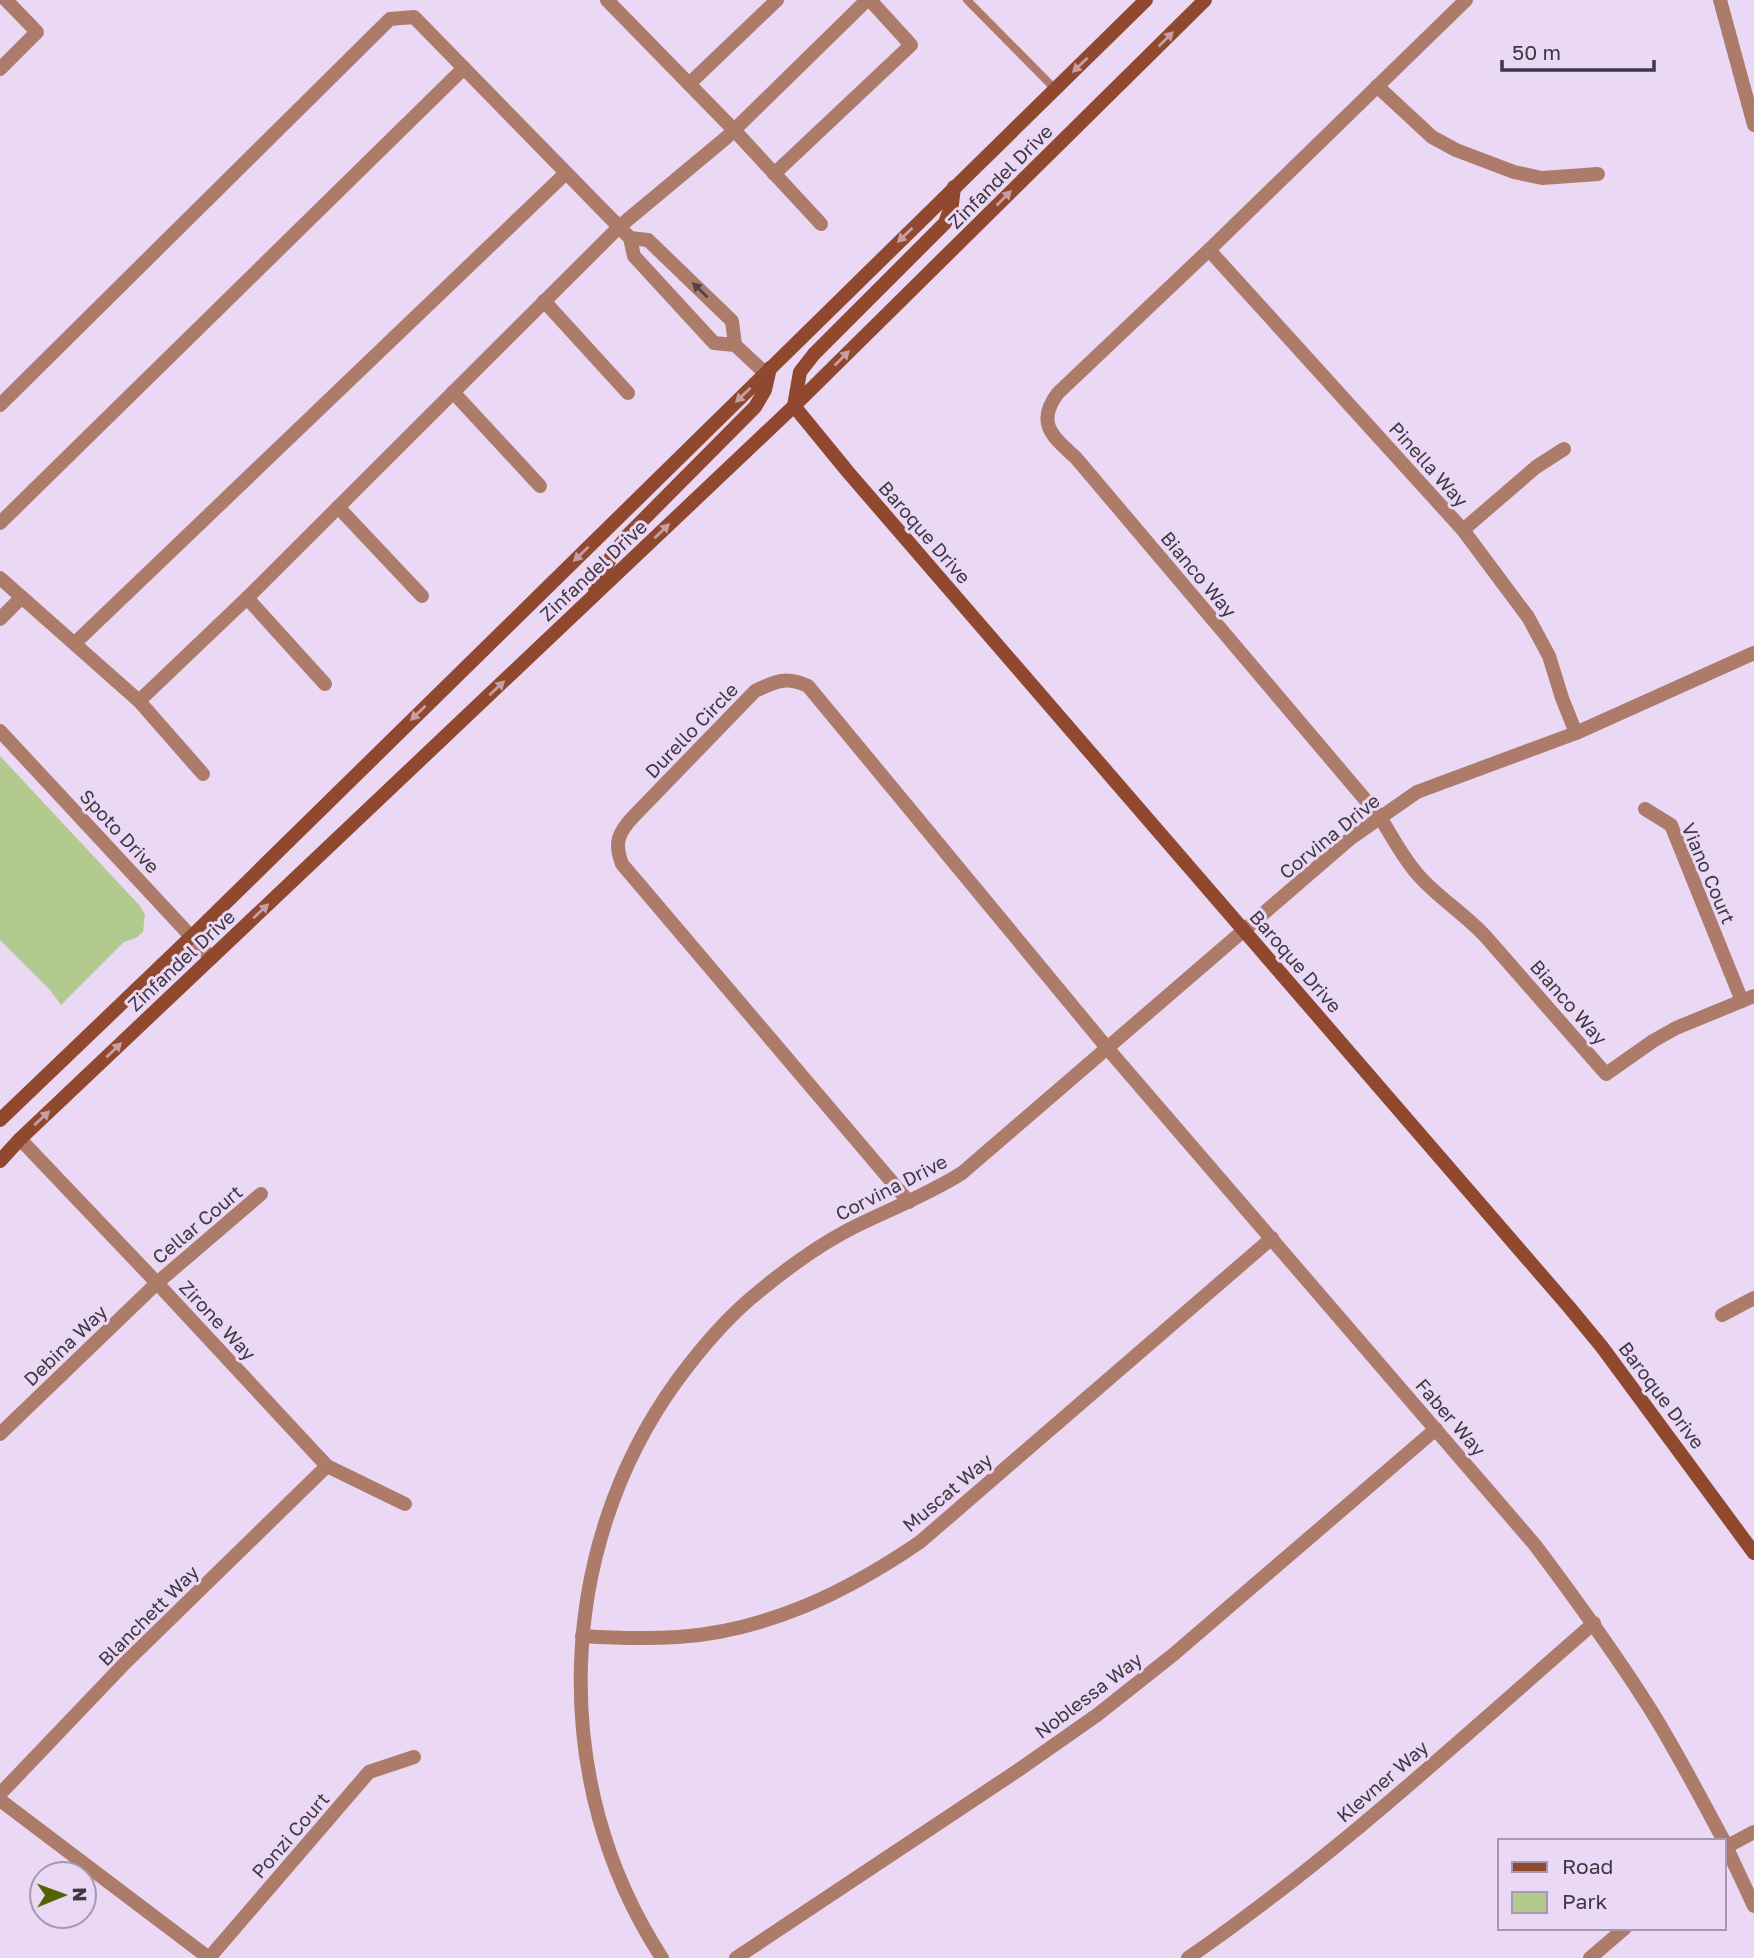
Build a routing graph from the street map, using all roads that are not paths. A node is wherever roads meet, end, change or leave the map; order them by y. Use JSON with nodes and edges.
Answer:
{"nodes":[{"id":1,"x":6,"y":0,"type":"edge"},
{"id":2,"x":607,"y":0,"type":"edge"},
{"id":3,"x":777,"y":0,"type":"edge"},
{"id":4,"x":868,"y":0,"type":"edge"},
{"id":5,"x":967,"y":0,"type":"edge"},
{"id":6,"x":1146,"y":0,"type":"edge"},
{"id":7,"x":1205,"y":0,"type":"edge"},
{"id":8,"x":1466,"y":0,"type":"edge"},
{"id":9,"x":1720,"y":0,"type":"edge"},
{"id":10,"x":464,"y":68,"type":"junction"},
{"id":11,"x":0,"y":69,"type":"edge"},
{"id":12,"x":689,"y":84,"type":"junction"},
{"id":13,"x":1377,"y":86,"type":"junction"},
{"id":14,"x":1055,"y":89,"type":"junction"},
{"id":15,"x":1754,"y":125,"type":"edge"},
{"id":16,"x":734,"y":130,"type":"junction"},
{"id":17,"x":566,"y":173,"type":"junction"},
{"id":18,"x":774,"y":174,"type":"junction"},
{"id":19,"x":1598,"y":174,"type":"dead end"},
{"id":20,"x":954,"y":187,"type":"junction"},
{"id":21,"x":821,"y":224,"type":"dead end"},
{"id":22,"x":619,"y":227,"type":"junction"},
{"id":23,"x":630,"y":239,"type":"junction"},
{"id":24,"x":1209,"y":250,"type":"junction"},
{"id":25,"x":544,"y":301,"type":"junction"},
{"id":26,"x":736,"y":345,"type":"junction"},
{"id":27,"x":768,"y":371,"type":"junction"},
{"id":28,"x":453,"y":392,"type":"junction"},
{"id":29,"x":628,"y":393,"type":"dead end"},
{"id":30,"x":0,"y":405,"type":"edge"},
{"id":31,"x":794,"y":406,"type":"junction"},
{"id":32,"x":1564,"y":449,"type":"dead end"},
{"id":33,"x":540,"y":486,"type":"dead end"},
{"id":34,"x":338,"y":507,"type":"junction"},
{"id":35,"x":0,"y":523,"type":"edge"},
{"id":36,"x":1463,"y":530,"type":"junction"},
{"id":37,"x":0,"y":578,"type":"edge"},
{"id":38,"x":422,"y":596,"type":"dead end"},
{"id":39,"x":21,"y":598,"type":"junction"},
{"id":40,"x":247,"y":598,"type":"junction"},
{"id":41,"x":585,"y":604,"type":"junction"},
{"id":42,"x":0,"y":619,"type":"edge"},
{"id":43,"x":75,"y":643,"type":"junction"},
{"id":44,"x":1754,"y":653,"type":"edge"},
{"id":45,"x":325,"y":684,"type":"dead end"},
{"id":46,"x":139,"y":701,"type":"junction"},
{"id":47,"x":0,"y":731,"type":"edge"},
{"id":48,"x":1576,"y":733,"type":"junction"},
{"id":49,"x":203,"y":774,"type":"dead end"},
{"id":50,"x":1645,"y":809,"type":"dead end"},
{"id":51,"x":1380,"y":817,"type":"junction"},
{"id":52,"x":1244,"y":931,"type":"junction"},
{"id":53,"x":192,"y":936,"type":"junction"},
{"id":54,"x":211,"y":958,"type":"junction"},
{"id":55,"x":1748,"y":999,"type":"edge"},
{"id":56,"x":1108,"y":1049,"type":"junction"},
{"id":57,"x":0,"y":1120,"type":"edge"},
{"id":58,"x":20,"y":1139,"type":"junction"},
{"id":59,"x":0,"y":1161,"type":"edge"},
{"id":60,"x":261,"y":1194,"type":"dead end"},
{"id":61,"x":908,"y":1202,"type":"junction"},
{"id":62,"x":1272,"y":1238,"type":"junction"},
{"id":63,"x":157,"y":1283,"type":"junction"},
{"id":64,"x":1754,"y":1298,"type":"edge"},
{"id":65,"x":1722,"y":1315,"type":"dead end"},
{"id":66,"x":1436,"y":1429,"type":"junction"},
{"id":67,"x":0,"y":1434,"type":"edge"},
{"id":68,"x":327,"y":1466,"type":"junction"},
{"id":69,"x":405,"y":1504,"type":"dead end"},
{"id":70,"x":1754,"y":1553,"type":"edge"},
{"id":71,"x":1594,"y":1623,"type":"junction"},
{"id":72,"x":582,"y":1636,"type":"junction"},
{"id":73,"x":414,"y":1757,"type":"dead end"},
{"id":74,"x":0,"y":1794,"type":"edge"},
{"id":75,"x":0,"y":1800,"type":"edge"},
{"id":76,"x":1754,"y":1832,"type":"edge"},
{"id":77,"x":1722,"y":1839,"type":"edge"},
{"id":78,"x":1726,"y":1844,"type":"edge"},
{"id":79,"x":1726,"y":1846,"type":"edge"},
{"id":80,"x":1754,"y":1906,"type":"edge"},
{"id":81,"x":1623,"y":1930,"type":"edge"},
{"id":82,"x":209,"y":1958,"type":"edge"},
{"id":83,"x":663,"y":1958,"type":"edge"},
{"id":84,"x":736,"y":1958,"type":"edge"},
{"id":85,"x":1188,"y":1958,"type":"edge"},
{"id":86,"x":1590,"y":1958,"type":"edge"}],
"edges":[{"from":1,"to":11,"type":"street"},
{"from":2,"to":12,"type":"street"},
{"from":3,"to":12,"type":"street"},
{"from":4,"to":16,"type":"street"},
{"from":4,"to":18,"type":"street"},
{"from":5,"to":14,"type":"lane"},
{"from":6,"to":14,"type":"street","name":"Zinfandel Drive","one_way":true},
{"from":31,"to":7,"type":"street","name":"Zinfandel Drive","one_way":true},
{"from":8,"to":13,"type":"street","name":"Bianco Way"},
{"from":9,"to":15,"type":"street"},
{"from":10,"to":17,"type":"street"},
{"from":10,"to":30,"type":"street"},
{"from":10,"to":35,"type":"street"},
{"from":12,"to":16,"type":"street"},
{"from":13,"to":19,"type":"street"},
{"from":13,"to":24,"type":"street","name":"Bianco Way"},
{"from":14,"to":20,"type":"street","name":"Zinfandel Drive"},
{"from":16,"to":18,"type":"street"},
{"from":16,"to":22,"type":"street"},
{"from":17,"to":22,"type":"street"},
{"from":17,"to":43,"type":"street"},
{"from":18,"to":21,"type":"street"},
{"from":20,"to":27,"type":"street","name":"Zinfandel Drive","one_way":true},
{"from":20,"to":31,"type":"street"},
{"from":22,"to":23,"type":"street"},
{"from":22,"to":25,"type":"street"},
{"from":23,"to":26,"type":"street"},
{"from":26,"to":23,"type":"street","one_way":true},
{"from":24,"to":36,"type":"street","name":"Pinella Way"},
{"from":24,"to":51,"type":"street","name":"Bianco Way"},
{"from":25,"to":28,"type":"street"},
{"from":25,"to":29,"type":"street"},
{"from":26,"to":27,"type":"street"},
{"from":27,"to":41,"type":"street"},
{"from":27,"to":53,"type":"street","name":"Zinfandel Drive","one_way":true},
{"from":28,"to":33,"type":"street"},
{"from":28,"to":34,"type":"street"},
{"from":41,"to":31,"type":"street","name":"Zinfandel Drive","one_way":true},
{"from":31,"to":52,"type":"street","name":"Baroque Drive"},
{"from":32,"to":36,"type":"street"},
{"from":34,"to":38,"type":"street"},
{"from":34,"to":40,"type":"street"},
{"from":36,"to":48,"type":"street","name":"Pinella Way"},
{"from":37,"to":39,"type":"street"},
{"from":39,"to":42,"type":"street"},
{"from":39,"to":43,"type":"street"},
{"from":40,"to":45,"type":"street"},
{"from":40,"to":46,"type":"street"},
{"from":54,"to":41,"type":"street","name":"Zinfandel Drive","one_way":true},
{"from":43,"to":46,"type":"street"},
{"from":44,"to":48,"type":"street","name":"Corvina Drive"},
{"from":46,"to":49,"type":"street"},
{"from":47,"to":53,"type":"street","name":"Spoto Drive"},
{"from":48,"to":51,"type":"street","name":"Corvina Drive"},
{"from":50,"to":55,"type":"street","name":"Viano Court"},
{"from":51,"to":52,"type":"street","name":"Corvina Drive"},
{"from":51,"to":55,"type":"street","name":"Bianco Way"},
{"from":52,"to":56,"type":"street","name":"Corvina Drive"},
{"from":52,"to":70,"type":"street","name":"Baroque Drive"},
{"from":53,"to":54,"type":"street","name":"Spoto Drive"},
{"from":53,"to":57,"type":"street","name":"Zinfandel Drive"},
{"from":58,"to":54,"type":"street","name":"Zinfandel Drive","one_way":true},
{"from":56,"to":61,"type":"street","name":"Corvina Drive"},
{"from":56,"to":61,"type":"street","name":"Durello Circle"},
{"from":56,"to":62,"type":"street","name":"Faber Way"},
{"from":58,"to":59,"type":"street","name":"Zinfandel Drive"},
{"from":58,"to":63,"type":"street","name":"Zirone Way"},
{"from":60,"to":63,"type":"street","name":"Cellar Court"},
{"from":61,"to":72,"type":"street","name":"Corvina Drive"},
{"from":62,"to":66,"type":"street","name":"Faber Way"},
{"from":62,"to":72,"type":"street","name":"Muscat Way"},
{"from":63,"to":67,"type":"street","name":"Debina Way"},
{"from":63,"to":68,"type":"street","name":"Zirone Way"},
{"from":64,"to":65,"type":"street"},
{"from":66,"to":71,"type":"street","name":"Faber Way"},
{"from":66,"to":84,"type":"street","name":"Noblessa Way"},
{"from":68,"to":69,"type":"street","name":"Zirone Way"},
{"from":68,"to":74,"type":"street","name":"Blanchett Way"},
{"from":71,"to":77,"type":"street","name":"Faber Way"},
{"from":71,"to":85,"type":"street","name":"Klevner Way"},
{"from":72,"to":83,"type":"street","name":"Corvina Drive"},
{"from":73,"to":82,"type":"street","name":"Ponzi Court"},
{"from":75,"to":82,"type":"street"},
{"from":76,"to":78,"type":"street"},
{"from":79,"to":80,"type":"street","name":"Faber Way"},
{"from":81,"to":86,"type":"street"}]}
